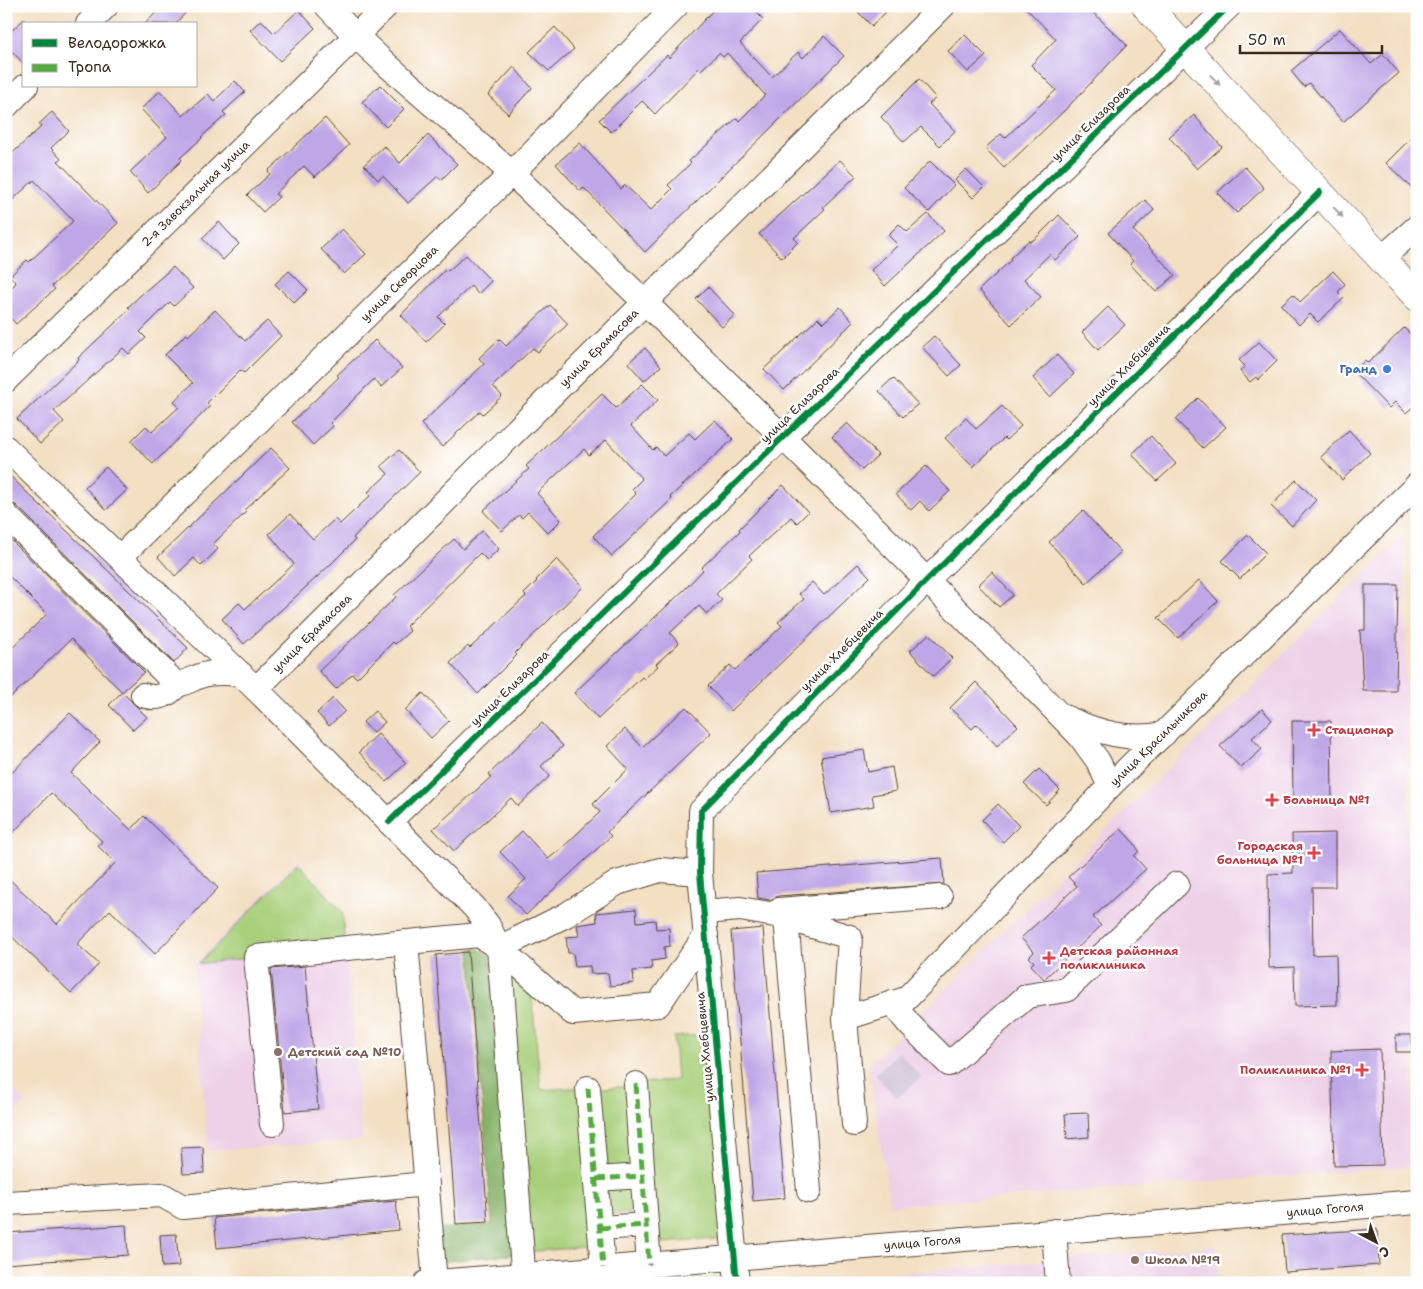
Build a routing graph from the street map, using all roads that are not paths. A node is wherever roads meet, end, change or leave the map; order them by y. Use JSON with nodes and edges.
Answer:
{"nodes":[{"id":1,"x":106,"y":6,"type":"edge"},
{"id":2,"x":327,"y":6,"type":"edge"},
{"id":3,"x":386,"y":6,"type":"edge"},
{"id":4,"x":676,"y":6,"type":"edge"},
{"id":5,"x":943,"y":6,"type":"edge"},
{"id":6,"x":1146,"y":6,"type":"edge"},
{"id":7,"x":1229,"y":6,"type":"edge"},
{"id":8,"x":90,"y":22,"type":"edge"},
{"id":9,"x":355,"y":37,"type":"junction"},
{"id":10,"x":1186,"y":48,"type":"junction"},
{"id":11,"x":24,"y":88,"type":"edge"},
{"id":12,"x":6,"y":106,"type":"edge"},
{"id":13,"x":512,"y":173,"type":"junction"},
{"id":14,"x":1320,"y":192,"type":"junction"},
{"id":15,"x":1417,"y":227,"type":"edge"},
{"id":16,"x":1382,"y":258,"type":"junction"},
{"id":17,"x":1417,"y":297,"type":"edge"},
{"id":18,"x":644,"y":301,"type":"junction"},
{"id":19,"x":6,"y":380,"type":"edge"},
{"id":20,"x":784,"y":436,"type":"junction"},
{"id":21,"x":6,"y":448,"type":"edge"},
{"id":22,"x":1417,"y":485,"type":"edge"},
{"id":23,"x":6,"y":515,"type":"edge"},
{"id":24,"x":120,"y":557,"type":"junction"},
{"id":25,"x":927,"y":580,"type":"junction"},
{"id":26,"x":249,"y":682,"type":"junction"},
{"id":27,"x":177,"y":685,"type":"junction"},
{"id":28,"x":143,"y":694,"type":"dead end"},
{"id":29,"x":1059,"y":714,"type":"junction"},
{"id":30,"x":1164,"y":734,"type":"junction"},
{"id":31,"x":1110,"y":786,"type":"junction"},
{"id":32,"x":389,"y":822,"type":"junction"},
{"id":33,"x":700,"y":873,"type":"junction"},
{"id":34,"x":1177,"y":884,"type":"dead end"},
{"id":35,"x":940,"y":897,"type":"dead end"},
{"id":36,"x":758,"y":912,"type":"junction"},
{"id":37,"x":786,"y":918,"type":"junction"},
{"id":38,"x":705,"y":923,"type":"junction"},
{"id":39,"x":406,"y":942,"type":"junction"},
{"id":40,"x":499,"y":948,"type":"junction"},
{"id":41,"x":899,"y":1001,"type":"junction"},
{"id":42,"x":845,"y":1018,"type":"junction"},
{"id":43,"x":636,"y":1084,"type":"dead end"},
{"id":44,"x":588,"y":1088,"type":"dead end"},
{"id":45,"x":272,"y":1124,"type":"dead end"},
{"id":46,"x":854,"y":1124,"type":"dead end"},
{"id":47,"x":642,"y":1176,"type":"junction"},
{"id":48,"x":596,"y":1179,"type":"junction"},
{"id":49,"x":427,"y":1184,"type":"junction"},
{"id":50,"x":809,"y":1191,"type":"dead end"},
{"id":51,"x":1417,"y":1202,"type":"edge"},
{"id":52,"x":6,"y":1203,"type":"edge"},
{"id":53,"x":646,"y":1225,"type":"junction"},
{"id":54,"x":600,"y":1228,"type":"junction"},
{"id":55,"x":1054,"y":1231,"type":"junction"},
{"id":56,"x":735,"y":1257,"type":"junction"},
{"id":57,"x":648,"y":1264,"type":"junction"},
{"id":58,"x":603,"y":1268,"type":"junction"},
{"id":59,"x":523,"y":1279,"type":"edge"},
{"id":60,"x":431,"y":1282,"type":"edge"},
{"id":61,"x":737,"y":1283,"type":"edge"},
{"id":62,"x":1058,"y":1283,"type":"edge"}],
"edges":[{"from":1,"to":8,"type":"street"},
{"from":2,"to":9,"type":"street"},
{"from":3,"to":9,"type":"street","name":"2-я Завокзальная улица"},
{"from":4,"to":13,"type":"street","name":"улица Скворцова"},
{"from":5,"to":18,"type":"street","name":"улица Ерамасова"},
{"from":6,"to":10,"type":"main road"},
{"from":7,"to":10,"type":"street","name":"улица Елизарова"},
{"from":9,"to":13,"type":"street"},
{"from":9,"to":19,"type":"street","name":"2-я Завокзальная улица"},
{"from":10,"to":14,"type":"main road","one_way":true},
{"from":10,"to":20,"type":"street","name":"улица Елизарова"},
{"from":11,"to":12,"type":"street"},
{"from":13,"to":18,"type":"street"},
{"from":13,"to":24,"type":"street","name":"улица Скворцова"},
{"from":14,"to":16,"type":"main road","one_way":true},
{"from":14,"to":25,"type":"street","name":"улица Хлебцевича"},
{"from":15,"to":16,"type":"street"},
{"from":16,"to":17,"type":"main road"},
{"from":18,"to":20,"type":"street"},
{"from":18,"to":26,"type":"street","name":"улица Ерамасова"},
{"from":20,"to":25,"type":"street"},
{"from":20,"to":32,"type":"street","name":"улица Елизарова"},
{"from":21,"to":24,"type":"street"},
{"from":22,"to":30,"type":"street","name":"улица Красильникова"},
{"from":23,"to":27,"type":"street"},
{"from":24,"to":26,"type":"street"},
{"from":25,"to":29,"type":"street"},
{"from":25,"to":33,"type":"street","name":"улица Хлебцевича"},
{"from":26,"to":27,"type":"street"},
{"from":26,"to":32,"type":"street"},
{"from":27,"to":28,"type":"street"},
{"from":29,"to":30,"type":"street"},
{"from":29,"to":31,"type":"street"},
{"from":30,"to":31,"type":"street","name":"улица Красильникова"},
{"from":31,"to":41,"type":"street","name":"улица Красильникова"},
{"from":32,"to":40,"type":"street"},
{"from":33,"to":38,"type":"street","name":"улица Хлебцевича"},
{"from":33,"to":40,"type":"street"},
{"from":34,"to":41,"type":"street"},
{"from":35,"to":36,"type":"street"},
{"from":36,"to":37,"type":"street"},
{"from":36,"to":38,"type":"street"},
{"from":37,"to":42,"type":"street"},
{"from":37,"to":50,"type":"street"},
{"from":38,"to":40,"type":"street"},
{"from":38,"to":56,"type":"street","name":"улица Хлебцевича"},
{"from":39,"to":40,"type":"street"},
{"from":39,"to":45,"type":"street"},
{"from":39,"to":49,"type":"street"},
{"from":40,"to":59,"type":"street"},
{"from":41,"to":42,"type":"street"},
{"from":42,"to":46,"type":"street"},
{"from":43,"to":47,"type":"street"},
{"from":44,"to":48,"type":"street"},
{"from":47,"to":48,"type":"street"},
{"from":47,"to":53,"type":"street"},
{"from":48,"to":54,"type":"street"},
{"from":49,"to":52,"type":"street"},
{"from":49,"to":60,"type":"street"},
{"from":51,"to":55,"type":"street","name":"улица Гоголя"},
{"from":53,"to":54,"type":"street"},
{"from":53,"to":57,"type":"street"},
{"from":54,"to":58,"type":"street"},
{"from":55,"to":56,"type":"street","name":"улица Гоголя"},
{"from":55,"to":62,"type":"street"},
{"from":56,"to":57,"type":"street","name":"улица Гоголя"},
{"from":56,"to":61,"type":"street","name":"улица Хлебцевича"},
{"from":57,"to":58,"type":"street","name":"улица Гоголя"},
{"from":58,"to":59,"type":"street","name":"улица Гоголя"},
{"from":59,"to":60,"type":"street","name":"улица Гоголя"}]}
